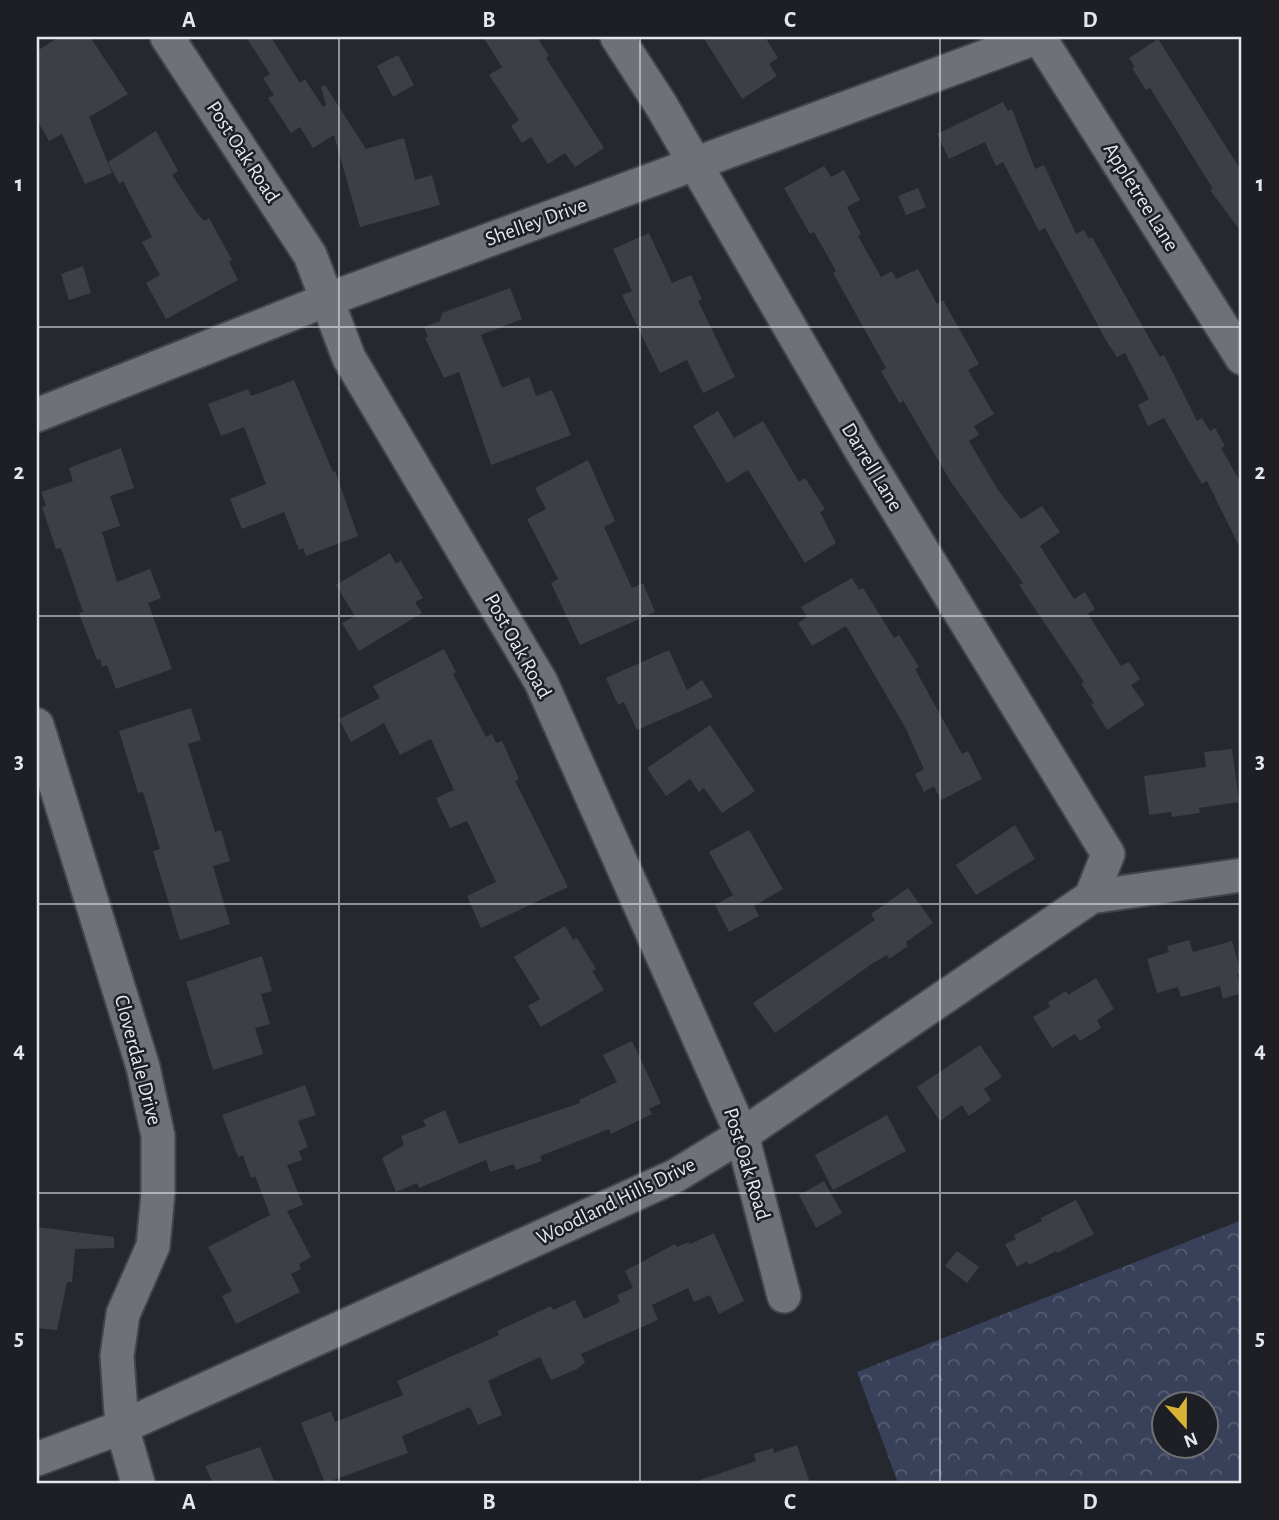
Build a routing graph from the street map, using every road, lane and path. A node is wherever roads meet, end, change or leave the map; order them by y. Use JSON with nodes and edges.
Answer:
{"nodes":[{"id":1,"x":167,"y":37,"type":"edge"},
{"id":2,"x":617,"y":37,"type":"edge"},
{"id":3,"x":1039,"y":37,"type":"edge"},
{"id":4,"x":693,"y":164,"type":"junction"},
{"id":5,"x":328,"y":299,"type":"junction"},
{"id":6,"x":1242,"y":358,"type":"edge"},
{"id":7,"x":37,"y":415,"type":"edge"},
{"id":8,"x":37,"y":724,"type":"edge"},
{"id":9,"x":1242,"y":875,"type":"edge"},
{"id":10,"x":1091,"y":897,"type":"junction"},
{"id":11,"x":743,"y":1135,"type":"junction"},
{"id":12,"x":784,"y":1296,"type":"dead end"},
{"id":13,"x":122,"y":1427,"type":"junction"},
{"id":14,"x":37,"y":1459,"type":"edge"},
{"id":15,"x":138,"y":1483,"type":"edge"}],
"edges":[{"from":1,"to":5,"type":"street","name":"Post Oak Road"},
{"from":2,"to":4,"type":"street","name":"Darrell Lane"},
{"from":3,"to":4,"type":"street","name":"Shelley Drive"},
{"from":3,"to":6,"type":"street","name":"Appletree Lane"},
{"from":4,"to":5,"type":"street","name":"Shelley Drive"},
{"from":4,"to":10,"type":"street","name":"Darrell Lane"},
{"from":5,"to":7,"type":"street","name":"Shelley Drive"},
{"from":5,"to":11,"type":"street","name":"Post Oak Road"},
{"from":8,"to":13,"type":"street","name":"Cloverdale Drive"},
{"from":9,"to":10,"type":"street","name":"Woodland Hills Drive"},
{"from":10,"to":11,"type":"street","name":"Woodland Hills Drive"},
{"from":11,"to":12,"type":"street","name":"Post Oak Road"},
{"from":11,"to":13,"type":"street","name":"Woodland Hills Drive"},
{"from":13,"to":14,"type":"street","name":"Woodland Hills Drive"},
{"from":13,"to":15,"type":"street","name":"Cloverdale Drive"}]}
